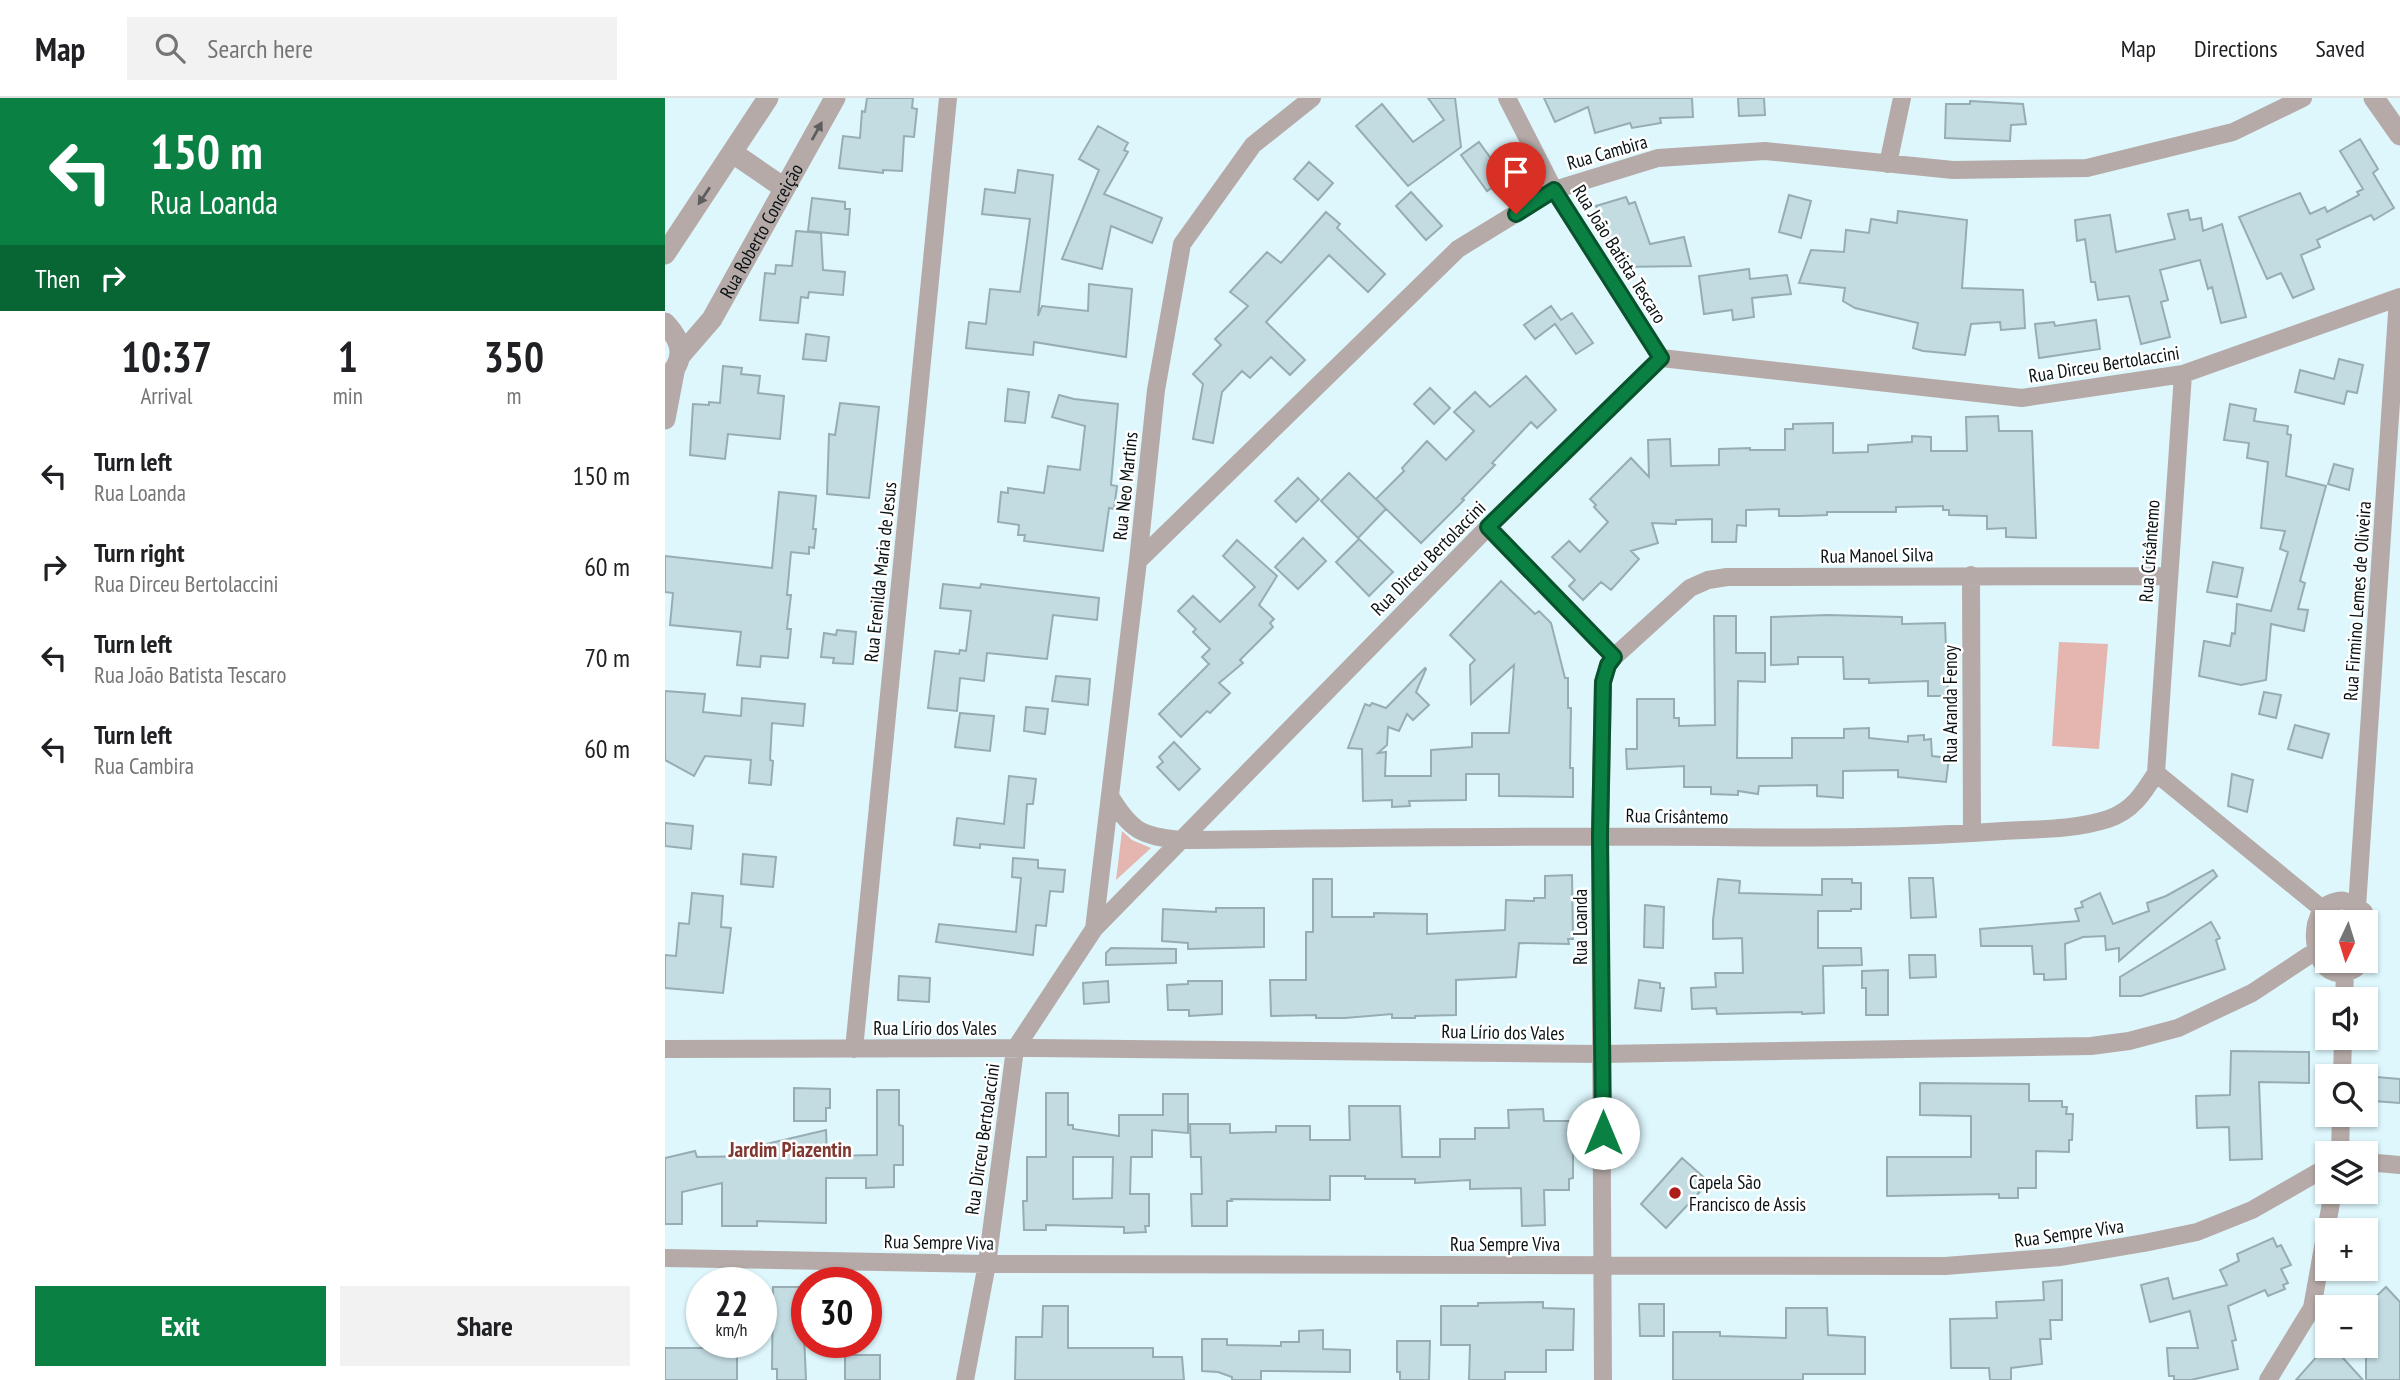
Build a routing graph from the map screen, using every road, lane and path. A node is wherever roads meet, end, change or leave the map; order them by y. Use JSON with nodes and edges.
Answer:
{"nodes":[{"id":1,"x":768,"y":98,"type":"edge"},
{"id":2,"x":835,"y":98,"type":"edge"},
{"id":3,"x":948,"y":98,"type":"edge"},
{"id":4,"x":1312,"y":98,"type":"edge"},
{"id":5,"x":1507,"y":98,"type":"edge"},
{"id":6,"x":1902,"y":98,"type":"edge"},
{"id":7,"x":2303,"y":98,"type":"edge"},
{"id":8,"x":2374,"y":98,"type":"edge"},
{"id":9,"x":2400,"y":135,"type":"edge"},
{"id":10,"x":733,"y":153,"type":"junction"},
{"id":11,"x":1888,"y":163,"type":"junction"},
{"id":12,"x":784,"y":188,"type":"junction"},
{"id":13,"x":1554,"y":190,"type":"junction"},
{"id":14,"x":665,"y":254,"type":"edge"},
{"id":15,"x":2399,"y":298,"type":"edge"},
{"id":16,"x":665,"y":323,"type":"edge"},
{"id":17,"x":1661,"y":358,"type":"junction"},
{"id":18,"x":673,"y":369,"type":"edge"},
{"id":19,"x":2183,"y":374,"type":"junction"},
{"id":20,"x":665,"y":419,"type":"edge"},
{"id":21,"x":1488,"y":527,"type":"junction"},
{"id":22,"x":1138,"y":561,"type":"junction"},
{"id":23,"x":1971,"y":575,"type":"junction"},
{"id":24,"x":2169,"y":576,"type":"junction"},
{"id":25,"x":1614,"y":657,"type":"junction"},
{"id":26,"x":2155,"y":773,"type":"junction"},
{"id":27,"x":1110,"y":796,"type":"junction"},
{"id":28,"x":1972,"y":833,"type":"junction"},
{"id":29,"x":1600,"y":836,"type":"junction"},
{"id":30,"x":1181,"y":840,"type":"junction"},
{"id":31,"x":2357,"y":907,"type":"junction"},
{"id":32,"x":2321,"y":908,"type":"joint"},
{"id":33,"x":2361,"y":910,"type":"edge"},
{"id":34,"x":1094,"y":929,"type":"junction"},
{"id":35,"x":2315,"y":951,"type":"edge"},
{"id":36,"x":2345,"y":973,"type":"edge"},
{"id":37,"x":2344,"y":987,"type":"edge"},
{"id":38,"x":665,"y":1049,"type":"edge"},
{"id":39,"x":854,"y":1049,"type":"junction"},
{"id":40,"x":1016,"y":1049,"type":"junction"},
{"id":41,"x":1602,"y":1054,"type":"junction"},
{"id":42,"x":2378,"y":1163,"type":"edge"},
{"id":43,"x":2400,"y":1165,"type":"edge"},
{"id":44,"x":2315,"y":1174,"type":"edge"},
{"id":45,"x":2331,"y":1204,"type":"edge"},
{"id":46,"x":665,"y":1258,"type":"edge"},
{"id":47,"x":987,"y":1264,"type":"junction"},
{"id":48,"x":1604,"y":1265,"type":"junction"},
{"id":49,"x":965,"y":1380,"type":"edge"},
{"id":50,"x":1604,"y":1380,"type":"edge"},
{"id":51,"x":2269,"y":1380,"type":"edge"}],
"edges":[{"from":1,"to":10,"type":"street"},
{"from":12,"to":2,"type":"street","name":"Rua Roberto Conceição","one_way":true},
{"from":3,"to":39,"type":"street","name":"Rua Erenilda Maria de Jesus"},
{"from":4,"to":22,"type":"street","name":"Rua Neo Martins"},
{"from":5,"to":13,"type":"street","name":"Rua João Batista Tescaro"},
{"from":6,"to":11,"type":"street"},
{"from":7,"to":11,"type":"street","name":"Rua Cambira"},
{"from":8,"to":9,"type":"street"},
{"from":10,"to":12,"type":"street"},
{"from":10,"to":14,"type":"street","one_way":true},
{"from":11,"to":13,"type":"street","name":"Rua Cambira"},
{"from":12,"to":18,"type":"street","name":"Rua Roberto Conceição"},
{"from":13,"to":17,"type":"street","name":"Rua João Batista Tescaro"},
{"from":13,"to":22,"type":"street","name":"Rua Cambira"},
{"from":15,"to":19,"type":"street","name":"Rua Dirceu Bertolaccini"},
{"from":15,"to":31,"type":"street","name":"Rua Firmino Lemes de Oliveira"},
{"from":16,"to":18,"type":"street"},
{"from":17,"to":19,"type":"street","name":"Rua Dirceu Bertolaccini"},
{"from":17,"to":21,"type":"street","name":"Rua Dirceu Bertolaccini"},
{"from":18,"to":20,"type":"street","name":"Rua Roberto Conceição"},
{"from":19,"to":24,"type":"street","name":"Rua Crisântemo"},
{"from":21,"to":25,"type":"street"},
{"from":21,"to":30,"type":"street","name":"Rua Dirceu Bertolaccini"},
{"from":22,"to":27,"type":"street","name":"Rua Neo Martins"},
{"from":23,"to":24,"type":"street","name":"Rua Manoel Silva"},
{"from":23,"to":25,"type":"street","name":"Rua Manoel Silva"},
{"from":23,"to":28,"type":"street","name":"Rua Aranda Fenoy"},
{"from":24,"to":26,"type":"street","name":"Rua Crisântemo"},
{"from":25,"to":29,"type":"street","name":"Rua Loanda"},
{"from":26,"to":28,"type":"street","name":"Rua Crisântemo"},
{"from":26,"to":32,"type":"street"},
{"from":27,"to":30,"type":"street","name":"Rua Crisântemo"},
{"from":27,"to":34,"type":"street","name":"Rua Neo Martins"},
{"from":28,"to":29,"type":"street","name":"Rua Crisântemo"},
{"from":29,"to":30,"type":"street","name":"Rua Crisântemo"},
{"from":29,"to":41,"type":"street","name":"Rua Loanda"},
{"from":30,"to":34,"type":"street","name":"Rua Dirceu Bertolaccini"},
{"from":31,"to":32,"type":"street"},
{"from":31,"to":33,"type":"street"},
{"from":34,"to":40,"type":"street","name":"Rua Dirceu Bertolaccini"},
{"from":35,"to":41,"type":"street","name":"Rua Lírio dos Vales"},
{"from":36,"to":37,"type":"street"},
{"from":38,"to":39,"type":"street","name":"Rua Lírio dos Vales"},
{"from":39,"to":40,"type":"street","name":"Rua Lírio dos Vales"},
{"from":40,"to":41,"type":"street","name":"Rua Lírio dos Vales"},
{"from":40,"to":47,"type":"street","name":"Rua Dirceu Bertolaccini"},
{"from":41,"to":48,"type":"street","name":"Rua Loanda"},
{"from":42,"to":43,"type":"street"},
{"from":44,"to":48,"type":"street","name":"Rua Sempre Viva"},
{"from":45,"to":51,"type":"street"},
{"from":46,"to":47,"type":"street","name":"Rua Sempre Viva"},
{"from":47,"to":48,"type":"street","name":"Rua Sempre Viva"},
{"from":47,"to":49,"type":"street","name":"Rua Dirceu Bertolaccini"},
{"from":48,"to":50,"type":"street","name":"Rua Loanda"}]}
